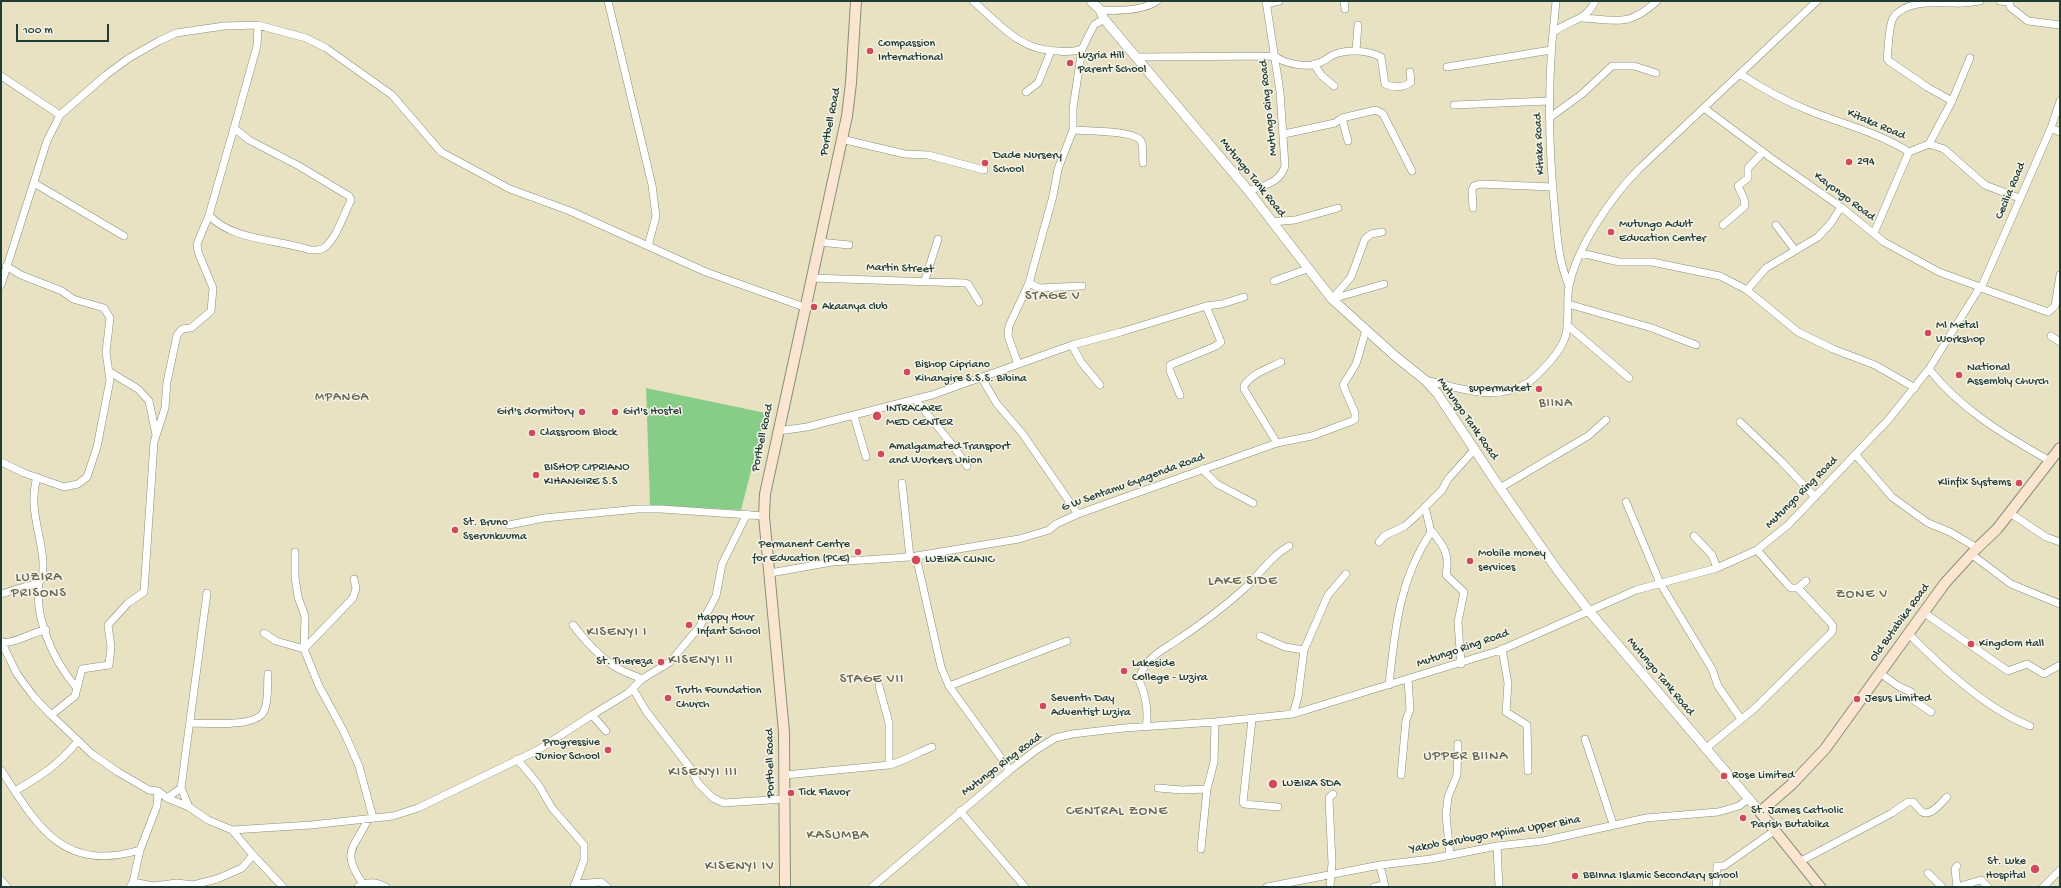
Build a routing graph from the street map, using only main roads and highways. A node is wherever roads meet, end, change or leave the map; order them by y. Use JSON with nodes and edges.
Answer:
{"nodes":[{"id":1,"x":856,"y":1,"type":"edge"},
{"id":2,"x":2060,"y":448,"type":"edge"},
{"id":3,"x":785,"y":887,"type":"edge"},
{"id":4,"x":1820,"y":887,"type":"edge"}],
"edges":[{"from":1,"to":3,"type":"main road","name":"Portbell Road"},
{"from":2,"to":4,"type":"main road","name":"Old Butabika Road"}]}
